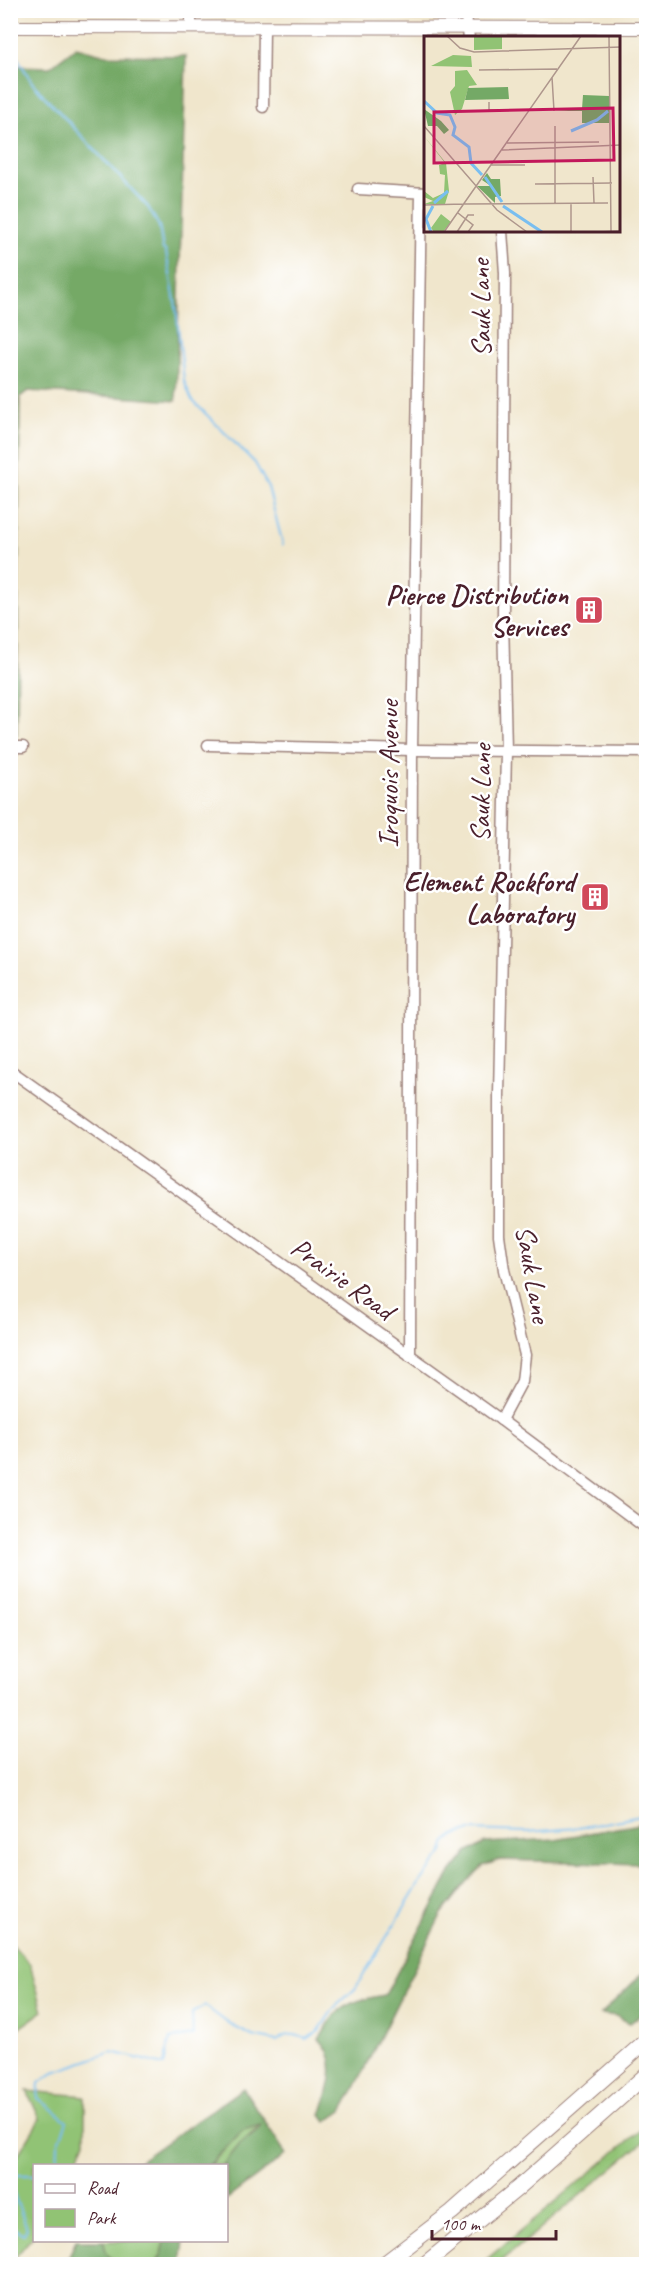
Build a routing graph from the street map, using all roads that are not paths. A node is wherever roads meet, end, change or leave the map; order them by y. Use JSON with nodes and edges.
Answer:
{"nodes":[{"id":1,"x":191,"y":10,"type":"edge"},
{"id":2,"x":465,"y":10,"type":"edge"},
{"id":3,"x":10,"y":27,"type":"edge"},
{"id":4,"x":191,"y":27,"type":"junction"},
{"id":5,"x":264,"y":28,"type":"junction"},
{"id":6,"x":646,"y":28,"type":"edge"},
{"id":7,"x":468,"y":33,"type":"edge"},
{"id":8,"x":263,"y":107,"type":"dead end"},
{"id":9,"x":358,"y":189,"type":"dead end"},
{"id":10,"x":423,"y":193,"type":"edge"},
{"id":11,"x":502,"y":232,"type":"edge"},
{"id":12,"x":208,"y":745,"type":"dead end"},
{"id":13,"x":10,"y":747,"type":"edge"},
{"id":14,"x":23,"y":747,"type":"dead end"},
{"id":15,"x":412,"y":750,"type":"junction"},
{"id":16,"x":506,"y":751,"type":"junction"},
{"id":17,"x":646,"y":752,"type":"edge"},
{"id":18,"x":10,"y":1070,"type":"edge"},
{"id":19,"x":410,"y":1356,"type":"junction"},
{"id":20,"x":501,"y":1420,"type":"junction"},
{"id":21,"x":646,"y":1528,"type":"edge"},
{"id":22,"x":646,"y":2042,"type":"edge"},
{"id":23,"x":646,"y":2075,"type":"edge"},
{"id":24,"x":384,"y":2265,"type":"edge"},
{"id":25,"x":425,"y":2265,"type":"edge"}],
"edges":[{"from":1,"to":4,"type":"street"},
{"from":2,"to":7,"type":"street"},
{"from":3,"to":4,"type":"main road"},
{"from":4,"to":5,"type":"main road"},
{"from":5,"to":7,"type":"main road"},
{"from":5,"to":8,"type":"street"},
{"from":6,"to":7,"type":"main road"},
{"from":9,"to":10,"type":"street"},
{"from":10,"to":15,"type":"street","name":"Iroquois Avenue"},
{"from":11,"to":16,"type":"street","name":"Sauk Lane"},
{"from":12,"to":15,"type":"street"},
{"from":13,"to":14,"type":"street"},
{"from":15,"to":16,"type":"street"},
{"from":15,"to":19,"type":"street","name":"Iroquois Avenue"},
{"from":16,"to":17,"type":"street"},
{"from":16,"to":20,"type":"street","name":"Sauk Lane"},
{"from":18,"to":19,"type":"street","name":"Prairie Road"},
{"from":19,"to":20,"type":"street","name":"Prairie Road"},
{"from":20,"to":21,"type":"street","name":"Prairie Road"},
{"from":22,"to":24,"type":"highway"},
{"from":23,"to":25,"type":"highway"}]}
